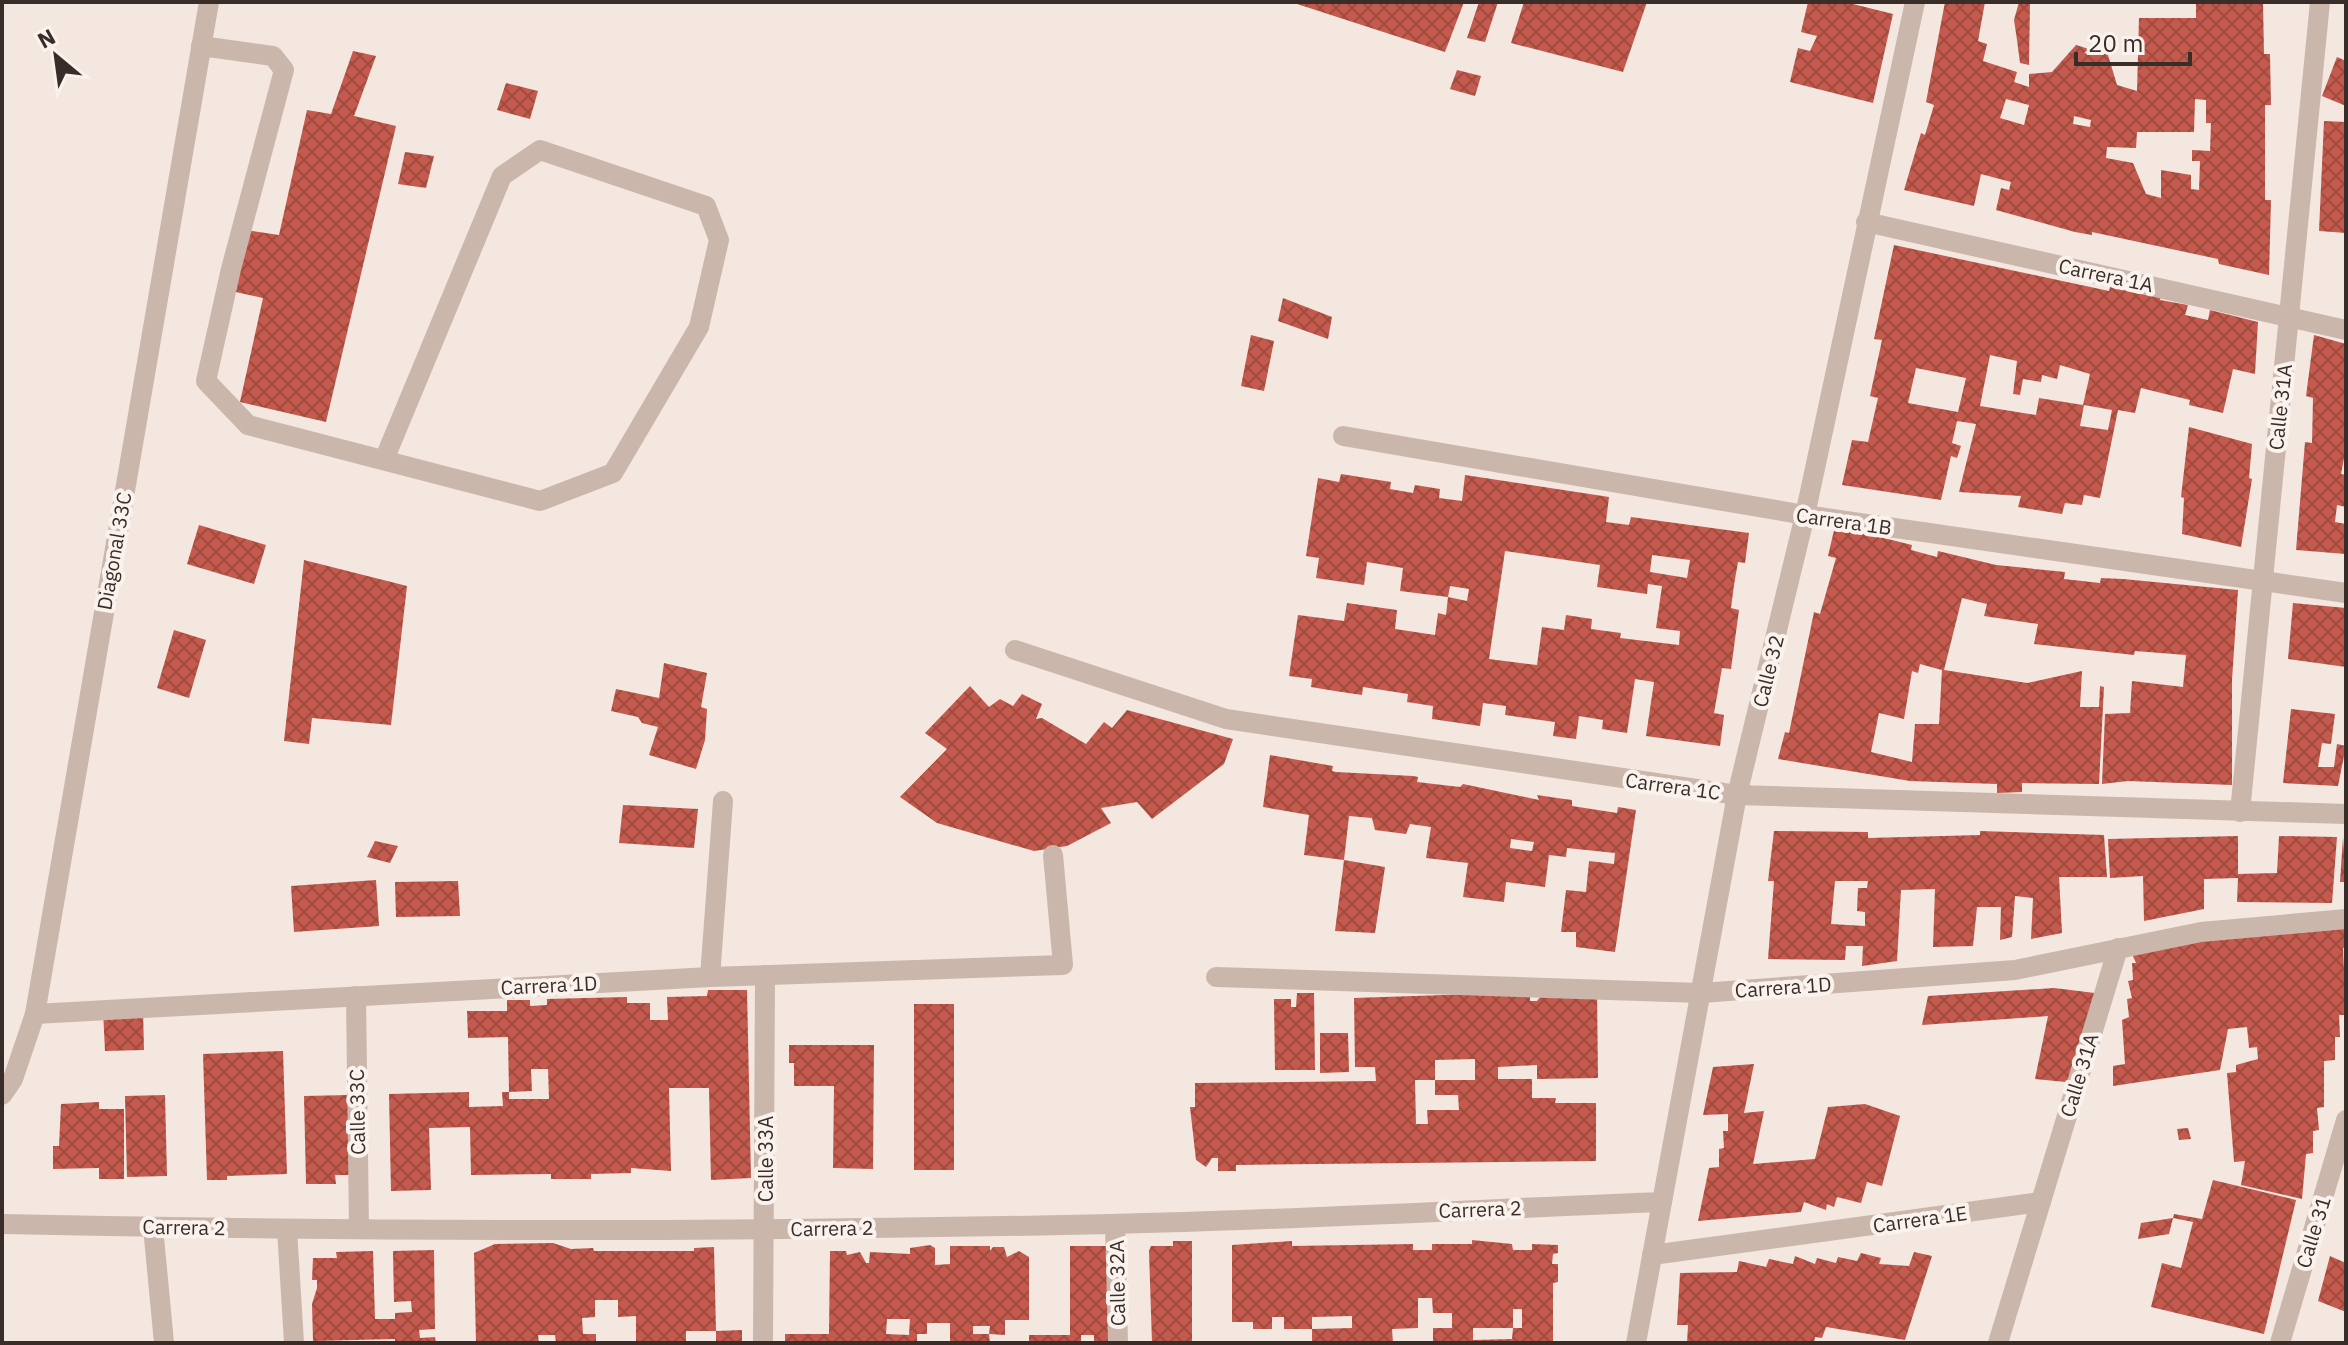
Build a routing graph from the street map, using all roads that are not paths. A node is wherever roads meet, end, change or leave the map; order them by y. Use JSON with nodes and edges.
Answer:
{"nodes":[{"id":1,"x":209,"y":2,"type":"edge"},
{"id":2,"x":1915,"y":2,"type":"edge"},
{"id":3,"x":2320,"y":2,"type":"edge"},
{"id":4,"x":201,"y":46,"type":"junction"},
{"id":5,"x":1866,"y":222,"type":"junction"},
{"id":6,"x":2289,"y":315,"type":"junction"},
{"id":7,"x":2346,"y":330,"type":"edge"},
{"id":8,"x":1343,"y":436,"type":"dead end"},
{"id":9,"x":384,"y":460,"type":"junction"},
{"id":10,"x":1805,"y":515,"type":"junction"},
{"id":11,"x":2263,"y":581,"type":"junction"},
{"id":12,"x":2346,"y":593,"type":"edge"},
{"id":13,"x":1015,"y":650,"type":"dead end"},
{"id":14,"x":1737,"y":795,"type":"junction"},
{"id":15,"x":723,"y":801,"type":"dead end"},
{"id":16,"x":2240,"y":812,"type":"junction"},
{"id":17,"x":2346,"y":814,"type":"edge"},
{"id":18,"x":1053,"y":855,"type":"dead end"},
{"id":19,"x":2346,"y":919,"type":"edge"},
{"id":20,"x":2118,"y":948,"type":"junction"},
{"id":21,"x":765,"y":975,"type":"junction"},
{"id":22,"x":710,"y":977,"type":"junction"},
{"id":23,"x":1216,"y":977,"type":"dead end"},
{"id":24,"x":1701,"y":993,"type":"junction"},
{"id":25,"x":356,"y":996,"type":"junction"},
{"id":26,"x":35,"y":1014,"type":"junction"},
{"id":27,"x":2,"y":1095,"type":"edge"},
{"id":28,"x":2346,"y":1120,"type":"edge"},
{"id":29,"x":1662,"y":1202,"type":"junction"},
{"id":30,"x":2041,"y":1202,"type":"junction"},
{"id":31,"x":2,"y":1224,"type":"edge"},
{"id":32,"x":1115,"y":1224,"type":"junction"},
{"id":33,"x":153,"y":1227,"type":"junction"},
{"id":34,"x":287,"y":1229,"type":"junction"},
{"id":35,"x":359,"y":1229,"type":"junction"},
{"id":36,"x":765,"y":1229,"type":"junction"},
{"id":37,"x":1652,"y":1255,"type":"junction"},
{"id":38,"x":164,"y":1343,"type":"edge"},
{"id":39,"x":294,"y":1343,"type":"edge"},
{"id":40,"x":763,"y":1343,"type":"edge"},
{"id":41,"x":1118,"y":1343,"type":"edge"},
{"id":42,"x":1636,"y":1343,"type":"edge"},
{"id":43,"x":1998,"y":1343,"type":"edge"},
{"id":44,"x":2280,"y":1343,"type":"edge"}],
"edges":[{"from":1,"to":4,"type":"street","name":"Diagonal 33C"},
{"from":2,"to":5,"type":"street","name":"Calle 32"},
{"from":3,"to":6,"type":"street","name":"Calle 31A"},
{"from":4,"to":9,"type":"street"},
{"from":4,"to":26,"type":"street","name":"Diagonal 33C"},
{"from":5,"to":6,"type":"street","name":"Carrera 1A"},
{"from":5,"to":10,"type":"street","name":"Calle 32"},
{"from":6,"to":7,"type":"street","name":"Carrera 1A"},
{"from":6,"to":11,"type":"street","name":"Calle 31A"},
{"from":8,"to":10,"type":"street","name":"Carrera 1B"},
{"from":9,"to":9,"type":"street"},
{"from":10,"to":11,"type":"street","name":"Carrera 1B"},
{"from":10,"to":14,"type":"street","name":"Calle 32"},
{"from":11,"to":12,"type":"street","name":"Carrera 1B"},
{"from":11,"to":16,"type":"street","name":"Calle 31A"},
{"from":13,"to":14,"type":"street","name":"Carrera 1C"},
{"from":14,"to":16,"type":"street","name":"Carrera 1C"},
{"from":14,"to":24,"type":"street","name":"Calle 32"},
{"from":15,"to":22,"type":"street"},
{"from":16,"to":17,"type":"street","name":"Carrera 1C"},
{"from":18,"to":21,"type":"street","name":"Carrera 1D"},
{"from":19,"to":20,"type":"street","name":"Carrera 1D"},
{"from":20,"to":24,"type":"street","name":"Carrera 1D"},
{"from":20,"to":30,"type":"street","name":"Calle 31A"},
{"from":21,"to":22,"type":"street","name":"Carrera 1D"},
{"from":21,"to":36,"type":"street","name":"Calle 33A"},
{"from":22,"to":25,"type":"street","name":"Carrera 1D"},
{"from":23,"to":24,"type":"street","name":"Carrera 1D"},
{"from":24,"to":29,"type":"street","name":"Calle 32"},
{"from":25,"to":26,"type":"street","name":"Carrera 1D"},
{"from":25,"to":35,"type":"street","name":"Calle 33C"},
{"from":26,"to":27,"type":"street","name":"Diagonal 33C"},
{"from":28,"to":44,"type":"street","name":"Calle 31"},
{"from":29,"to":32,"type":"street","name":"Carrera 2"},
{"from":29,"to":37,"type":"street","name":"Calle 32"},
{"from":30,"to":37,"type":"street","name":"Carrera 1E"},
{"from":30,"to":43,"type":"street"},
{"from":31,"to":33,"type":"street","name":"Carrera 2"},
{"from":32,"to":36,"type":"street","name":"Carrera 2"},
{"from":32,"to":41,"type":"street","name":"Calle 32A"},
{"from":33,"to":34,"type":"street","name":"Carrera 2"},
{"from":33,"to":38,"type":"street"},
{"from":34,"to":35,"type":"street","name":"Carrera 2"},
{"from":34,"to":39,"type":"street"},
{"from":35,"to":36,"type":"street","name":"Carrera 2"},
{"from":36,"to":40,"type":"street","name":"Calle 33A"},
{"from":37,"to":42,"type":"street","name":"Calle 32"}]}
